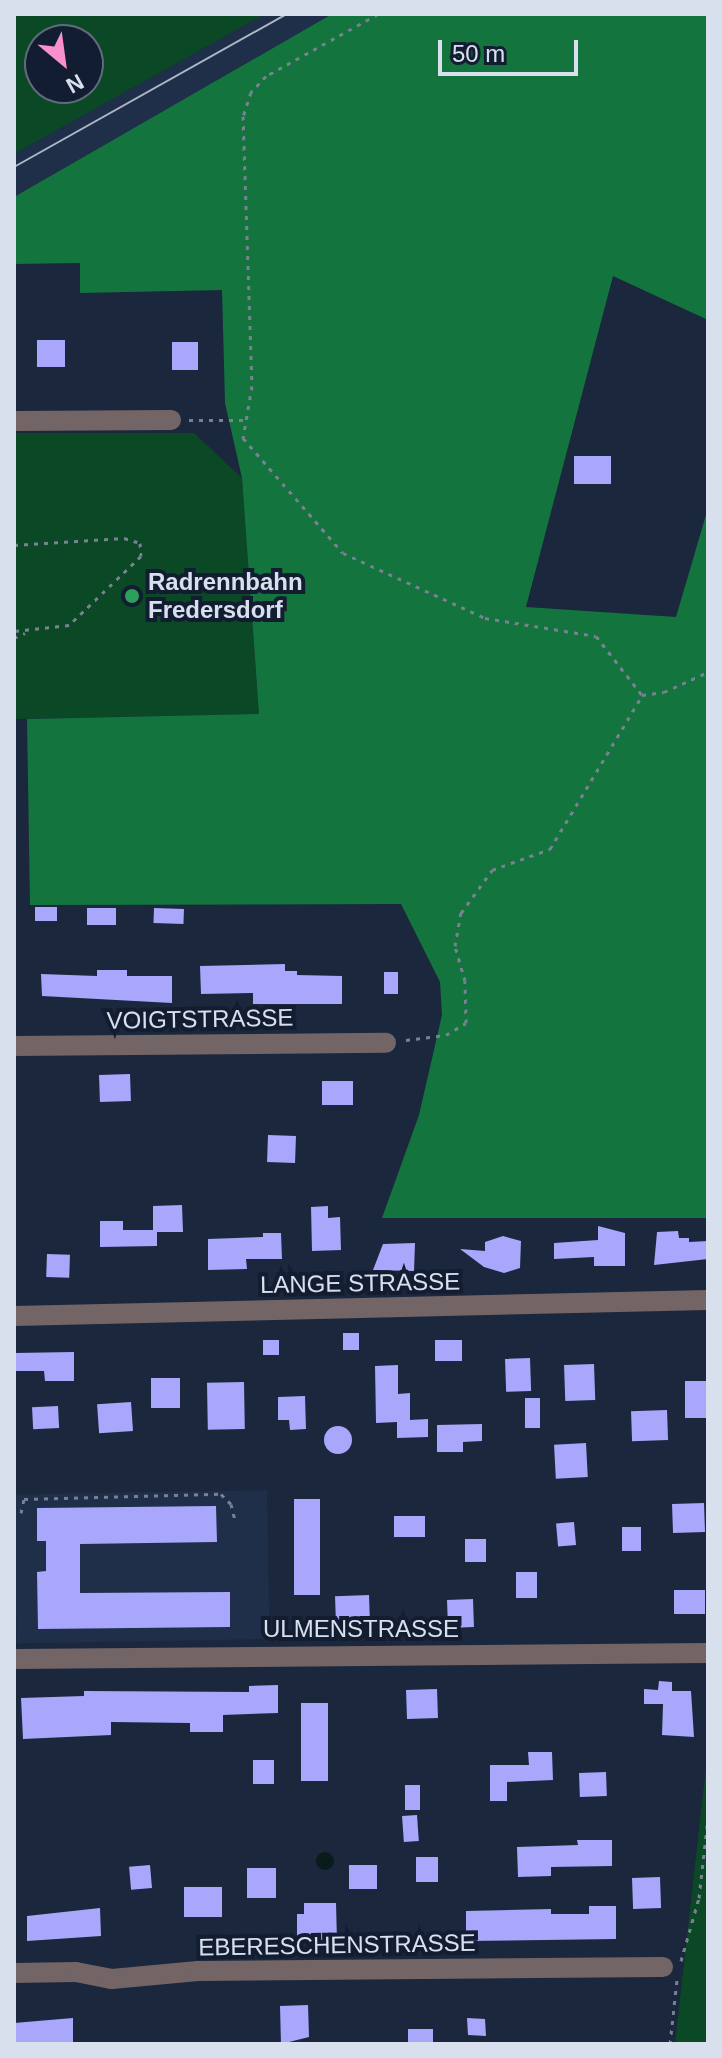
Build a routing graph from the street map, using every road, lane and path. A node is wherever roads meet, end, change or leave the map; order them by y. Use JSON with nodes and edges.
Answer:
{"nodes":[{"id":1,"x":378,"y":14,"type":"edge"},
{"id":2,"x":171,"y":420,"type":"joint"},
{"id":3,"x":245,"y":420,"type":"junction"},
{"id":4,"x":14,"y":421,"type":"edge"},
{"id":5,"x":14,"y":545,"type":"edge"},
{"id":6,"x":14,"y":631,"type":"edge"},
{"id":7,"x":28,"y":632,"type":"junction"},
{"id":8,"x":14,"y":638,"type":"edge"},
{"id":9,"x":708,"y":672,"type":"edge"},
{"id":10,"x":642,"y":695,"type":"junction"},
{"id":11,"x":386,"y":1043,"type":"joint"},
{"id":12,"x":14,"y":1046,"type":"edge"},
{"id":13,"x":708,"y":1300,"type":"edge"},
{"id":14,"x":14,"y":1316,"type":"edge"},
{"id":15,"x":21,"y":1513,"type":"dead end"},
{"id":16,"x":235,"y":1520,"type":"dead end"},
{"id":17,"x":708,"y":1653,"type":"edge"},
{"id":18,"x":14,"y":1659,"type":"edge"},
{"id":19,"x":708,"y":1818,"type":"edge"},
{"id":20,"x":699,"y":1898,"type":"dead end"},
{"id":21,"x":663,"y":1967,"type":"dead end"},
{"id":22,"x":14,"y":1973,"type":"edge"}],
"edges":[{"from":1,"to":3,"type":"path"},
{"from":2,"to":3,"type":"path"},
{"from":2,"to":4,"type":"street"},
{"from":3,"to":10,"type":"path"},
{"from":5,"to":7,"type":"path"},
{"from":6,"to":7,"type":"path"},
{"from":7,"to":8,"type":"path"},
{"from":9,"to":10,"type":"path"},
{"from":10,"to":11,"type":"path"},
{"from":11,"to":12,"type":"street","name":"VOIGTSTRASSE"},
{"from":13,"to":14,"type":"street","name":"LANGE STRASSE"},
{"from":15,"to":16,"type":"path"},
{"from":17,"to":18,"type":"street","name":"ULMENSTRASSE"},
{"from":19,"to":20,"type":"path"},
{"from":21,"to":22,"type":"street","name":"EBERESCHENSTRASSE"}]}
